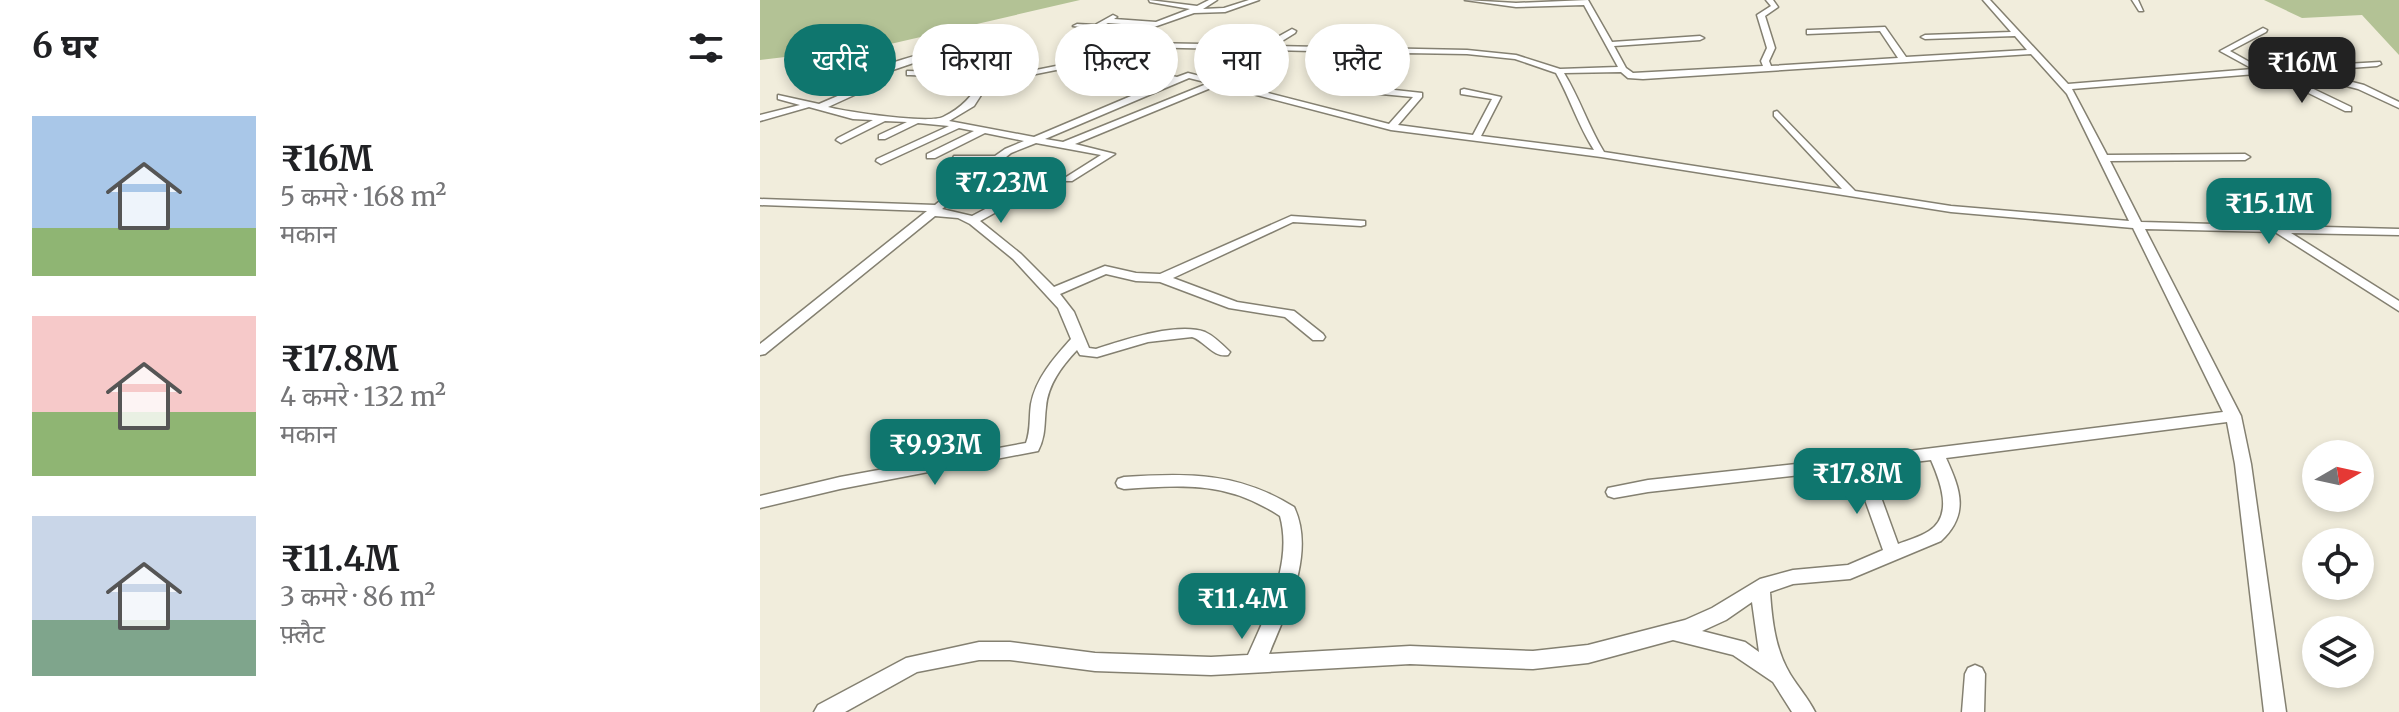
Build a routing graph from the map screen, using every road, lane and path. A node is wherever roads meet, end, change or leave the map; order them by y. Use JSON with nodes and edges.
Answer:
{"nodes":[{"id":1,"x":1214,"y":0,"type":"edge"},
{"id":2,"x":1256,"y":0,"type":"edge"},
{"id":3,"x":1468,"y":0,"type":"edge"},
{"id":4,"x":1769,"y":0,"type":"edge"},
{"id":5,"x":1986,"y":0,"type":"edge"},
{"id":6,"x":2135,"y":0,"type":"edge"},
{"id":7,"x":1152,"y":1,"type":"edge"},
{"id":8,"x":1586,"y":2,"type":"edge"},
{"id":9,"x":1196,"y":9,"type":"junction"},
{"id":10,"x":2141,"y":10,"type":"dead end"},
{"id":11,"x":1101,"y":24,"type":"edge"},
{"id":12,"x":1157,"y":24,"type":"joint"},
{"id":13,"x":2263,"y":30,"type":"dead end"},
{"id":14,"x":1292,"y":31,"type":"dead end"},
{"id":15,"x":1810,"y":32,"type":"dead end"},
{"id":16,"x":1289,"y":33,"type":"edge"},
{"id":17,"x":2016,"y":34,"type":"junction"},
{"id":18,"x":1925,"y":37,"type":"dead end"},
{"id":19,"x":1700,"y":38,"type":"dead end"},
{"id":20,"x":1610,"y":44,"type":"junction"},
{"id":21,"x":1410,"y":51,"type":"edge"},
{"id":22,"x":2033,"y":52,"type":"junction"},
{"id":23,"x":1904,"y":60,"type":"junction"},
{"id":24,"x":2377,"y":64,"type":"dead end"},
{"id":25,"x":1768,"y":68,"type":"junction"},
{"id":26,"x":1623,"y":69,"type":"junction"},
{"id":27,"x":2296,"y":69,"type":"junction"},
{"id":28,"x":1559,"y":71,"type":"junction"},
{"id":29,"x":2266,"y":71,"type":"junction"},
{"id":30,"x":2067,"y":87,"type":"junction"},
{"id":31,"x":1194,"y":92,"type":"edge"},
{"id":32,"x":1464,"y":92,"type":"dead end"},
{"id":33,"x":1410,"y":94,"type":"edge"},
{"id":34,"x":846,"y":96,"type":"edge"},
{"id":35,"x":976,"y":96,"type":"edge"},
{"id":36,"x":1136,"y":96,"type":"edge"},
{"id":37,"x":1267,"y":96,"type":"edge"},
{"id":38,"x":781,"y":97,"type":"dead end"},
{"id":39,"x":2399,"y":105,"type":"edge"},
{"id":40,"x":805,"y":106,"type":"junction"},
{"id":41,"x":818,"y":108,"type":"junction"},
{"id":42,"x":2348,"y":109,"type":"dead end"},
{"id":43,"x":1777,"y":114,"type":"dead end"},
{"id":44,"x":760,"y":118,"type":"edge"},
{"id":45,"x":882,"y":119,"type":"junction"},
{"id":46,"x":917,"y":121,"type":"junction"},
{"id":47,"x":941,"y":122,"type":"junction"},
{"id":48,"x":959,"y":125,"type":"junction"},
{"id":49,"x":1391,"y":127,"type":"junction"},
{"id":50,"x":982,"y":131,"type":"junction"},
{"id":51,"x":882,"y":137,"type":"dead end"},
{"id":52,"x":1475,"y":139,"type":"junction"},
{"id":53,"x":841,"y":140,"type":"dead end"},
{"id":54,"x":1028,"y":141,"type":"junction"},
{"id":55,"x":1064,"y":145,"type":"junction"},
{"id":56,"x":1601,"y":154,"type":"junction"},
{"id":57,"x":931,"y":156,"type":"dead end"},
{"id":58,"x":2245,"y":157,"type":"dead end"},
{"id":59,"x":958,"y":158,"type":"dead end"},
{"id":60,"x":2104,"y":158,"type":"junction"},
{"id":61,"x":995,"y":159,"type":"junction"},
{"id":62,"x":881,"y":161,"type":"dead end"},
{"id":63,"x":1068,"y":179,"type":"dead end"},
{"id":64,"x":1851,"y":192,"type":"junction"},
{"id":65,"x":1014,"y":198,"type":"dead end"},
{"id":66,"x":760,"y":202,"type":"edge"},
{"id":67,"x":934,"y":210,"type":"junction"},
{"id":68,"x":972,"y":221,"type":"junction"},
{"id":69,"x":1361,"y":223,"type":"dead end"},
{"id":70,"x":2140,"y":225,"type":"junction"},
{"id":71,"x":2276,"y":228,"type":"junction"},
{"id":72,"x":2399,"y":232,"type":"edge"},
{"id":73,"x":1162,"y":278,"type":"junction"},
{"id":74,"x":1052,"y":293,"type":"junction"},
{"id":75,"x":2399,"y":307,"type":"edge"},
{"id":76,"x":1318,"y":337,"type":"dead end"},
{"id":77,"x":1077,"y":341,"type":"junction"},
{"id":78,"x":760,"y":351,"type":"edge"},
{"id":79,"x":1223,"y":352,"type":"dead end"},
{"id":80,"x":2233,"y":416,"type":"junction"},
{"id":81,"x":1936,"y":453,"type":"junction"},
{"id":82,"x":1860,"y":463,"type":"junction"},
{"id":83,"x":1124,"y":483,"type":"dead end"},
{"id":84,"x":1614,"y":492,"type":"dead end"},
{"id":85,"x":760,"y":502,"type":"edge"},
{"id":86,"x":1893,"y":554,"type":"junction"},
{"id":87,"x":1760,"y":587,"type":"junction"},
{"id":88,"x":1676,"y":633,"type":"junction"},
{"id":89,"x":1255,"y":663,"type":"junction"},
{"id":90,"x":1975,"y":674,"type":"dead end"},
{"id":91,"x":1777,"y":675,"type":"junction"},
{"id":92,"x":825,"y":712,"type":"edge"},
{"id":93,"x":1804,"y":712,"type":"edge"},
{"id":94,"x":1973,"y":712,"type":"edge"},
{"id":95,"x":2275,"y":712,"type":"edge"}],
"edges":[{"from":1,"to":9,"type":"street"},
{"from":2,"to":9,"type":"street"},
{"from":3,"to":8,"type":"street"},
{"from":4,"to":25,"type":"street"},
{"from":5,"to":17,"type":"street"},
{"from":6,"to":10,"type":"street"},
{"from":7,"to":9,"type":"street"},
{"from":8,"to":20,"type":"street"},
{"from":9,"to":12,"type":"street"},
{"from":11,"to":12,"type":"street"},
{"from":13,"to":29,"type":"street"},
{"from":14,"to":16,"type":"street"},
{"from":15,"to":23,"type":"street"},
{"from":17,"to":18,"type":"street"},
{"from":17,"to":22,"type":"street"},
{"from":19,"to":20,"type":"street"},
{"from":20,"to":26,"type":"street"},
{"from":21,"to":28,"type":"street"},
{"from":22,"to":23,"type":"street"},
{"from":22,"to":30,"type":"street"},
{"from":23,"to":25,"type":"street"},
{"from":24,"to":27,"type":"street"},
{"from":25,"to":26,"type":"street"},
{"from":26,"to":28,"type":"street"},
{"from":27,"to":29,"type":"street"},
{"from":27,"to":39,"type":"street"},
{"from":28,"to":56,"type":"street"},
{"from":29,"to":30,"type":"street"},
{"from":29,"to":42,"type":"street"},
{"from":30,"to":60,"type":"street"},
{"from":31,"to":55,"type":"street"},
{"from":32,"to":52,"type":"street"},
{"from":33,"to":49,"type":"street"},
{"from":34,"to":41,"type":"street"},
{"from":35,"to":47,"type":"street"},
{"from":36,"to":54,"type":"street"},
{"from":37,"to":49,"type":"street"},
{"from":38,"to":40,"type":"street"},
{"from":40,"to":41,"type":"street"},
{"from":40,"to":44,"type":"street"},
{"from":41,"to":45,"type":"street"},
{"from":43,"to":64,"type":"street"},
{"from":45,"to":46,"type":"street"},
{"from":45,"to":53,"type":"street"},
{"from":46,"to":47,"type":"street"},
{"from":46,"to":51,"type":"street"},
{"from":47,"to":48,"type":"street"},
{"from":48,"to":50,"type":"street"},
{"from":48,"to":62,"type":"street"},
{"from":49,"to":52,"type":"street"},
{"from":50,"to":54,"type":"street"},
{"from":50,"to":57,"type":"street"},
{"from":52,"to":56,"type":"street"},
{"from":54,"to":55,"type":"street"},
{"from":54,"to":61,"type":"street"},
{"from":55,"to":63,"type":"street"},
{"from":56,"to":64,"type":"street"},
{"from":58,"to":60,"type":"street"},
{"from":59,"to":61,"type":"street"},
{"from":60,"to":70,"type":"street"},
{"from":61,"to":67,"type":"street"},
{"from":64,"to":70,"type":"street"},
{"from":65,"to":68,"type":"street"},
{"from":66,"to":67,"type":"street"},
{"from":67,"to":68,"type":"street"},
{"from":67,"to":78,"type":"street"},
{"from":68,"to":74,"type":"street"},
{"from":69,"to":73,"type":"street"},
{"from":70,"to":71,"type":"street"},
{"from":70,"to":80,"type":"street"},
{"from":71,"to":72,"type":"street"},
{"from":71,"to":75,"type":"street"},
{"from":73,"to":74,"type":"street"},
{"from":73,"to":76,"type":"street"},
{"from":74,"to":77,"type":"street"},
{"from":77,"to":79,"type":"street"},
{"from":77,"to":85,"type":"street"},
{"from":80,"to":81,"type":"street"},
{"from":80,"to":95,"type":"street"},
{"from":81,"to":82,"type":"street"},
{"from":81,"to":86,"type":"street"},
{"from":82,"to":84,"type":"street"},
{"from":82,"to":86,"type":"street"},
{"from":83,"to":89,"type":"street"},
{"from":86,"to":87,"type":"street"},
{"from":87,"to":88,"type":"street"},
{"from":87,"to":91,"type":"street"},
{"from":88,"to":89,"type":"street"},
{"from":88,"to":91,"type":"street"},
{"from":89,"to":92,"type":"street"},
{"from":90,"to":94,"type":"street"},
{"from":91,"to":93,"type":"street"}]}
